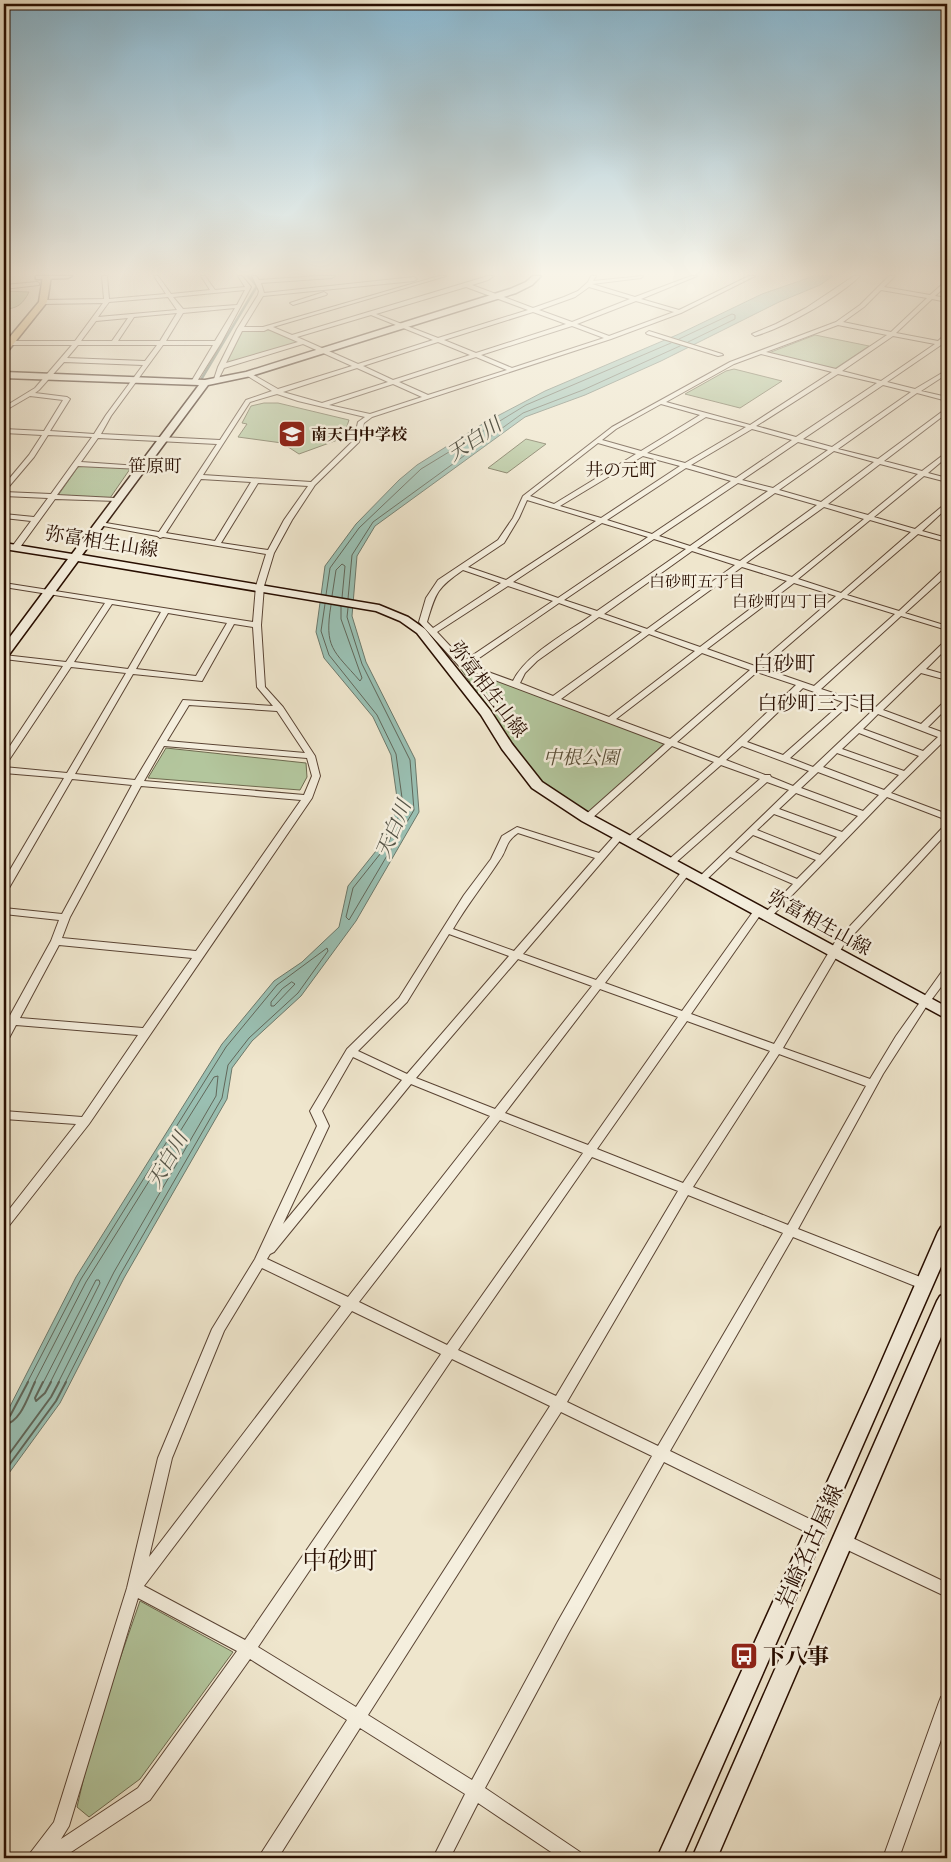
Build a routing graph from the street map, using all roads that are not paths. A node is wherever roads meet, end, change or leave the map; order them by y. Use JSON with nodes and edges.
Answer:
{"nodes":[{"id":1,"x":60,"y":363,"type":"edge"},
{"id":2,"x":147,"y":363,"type":"edge"},
{"id":3,"x":206,"y":363,"type":"edge"},
{"id":4,"x":222,"y":363,"type":"edge"},
{"id":5,"x":231,"y":363,"type":"edge"},
{"id":6,"x":282,"y":363,"type":"edge"},
{"id":7,"x":352,"y":363,"type":"edge"},
{"id":8,"x":369,"y":363,"type":"edge"},
{"id":9,"x":453,"y":363,"type":"edge"},
{"id":10,"x":496,"y":363,"type":"edge"},
{"id":11,"x":534,"y":363,"type":"edge"},
{"id":12,"x":732,"y":363,"type":"edge"},
{"id":13,"x":803,"y":363,"type":"edge"},
{"id":14,"x":847,"y":363,"type":"edge"},
{"id":15,"x":910,"y":363,"type":"edge"},
{"id":16,"x":220,"y":366,"type":"junction"},
{"id":17,"x":359,"y":366,"type":"junction"},
{"id":18,"x":513,"y":370,"type":"junction"},
{"id":19,"x":835,"y":371,"type":"junction"},
{"id":20,"x":947,"y":372,"type":"edge"},
{"id":21,"x":248,"y":374,"type":"junction"},
{"id":22,"x":4,"y":375,"type":"edge"},
{"id":23,"x":49,"y":376,"type":"junction"},
{"id":24,"x":135,"y":380,"type":"junction"},
{"id":25,"x":215,"y":381,"type":"junction"},
{"id":26,"x":194,"y":382,"type":"junction"},
{"id":27,"x":394,"y":382,"type":"junction"},
{"id":28,"x":880,"y":382,"type":"junction"},
{"id":29,"x":205,"y":383,"type":"junction"},
{"id":30,"x":278,"y":392,"type":"junction"},
{"id":31,"x":916,"y":392,"type":"junction"},
{"id":32,"x":28,"y":394,"type":"junction"},
{"id":33,"x":427,"y":396,"type":"junction"},
{"id":34,"x":947,"y":399,"type":"edge"},
{"id":35,"x":659,"y":402,"type":"junction"},
{"id":36,"x":322,"y":406,"type":"junction"},
{"id":37,"x":4,"y":409,"type":"edge"},
{"id":38,"x":947,"y":410,"type":"edge"},
{"id":39,"x":705,"y":415,"type":"junction"},
{"id":40,"x":370,"y":416,"type":"junction"},
{"id":41,"x":751,"y":427,"type":"junction"},
{"id":42,"x":4,"y":431,"type":"edge"},
{"id":43,"x":46,"y":433,"type":"junction"},
{"id":44,"x":97,"y":435,"type":"junction"},
{"id":45,"x":162,"y":438,"type":"junction"},
{"id":46,"x":797,"y":440,"type":"junction"},
{"id":47,"x":598,"y":441,"type":"junction"},
{"id":48,"x":222,"y":442,"type":"junction"},
{"id":49,"x":835,"y":450,"type":"junction"},
{"id":50,"x":641,"y":454,"type":"junction"},
{"id":51,"x":947,"y":454,"type":"edge"},
{"id":52,"x":879,"y":461,"type":"junction"},
{"id":53,"x":77,"y":464,"type":"junction"},
{"id":54,"x":685,"y":466,"type":"junction"},
{"id":55,"x":139,"y":468,"type":"junction"},
{"id":56,"x":923,"y":473,"type":"junction"},
{"id":57,"x":199,"y":477,"type":"junction"},
{"id":58,"x":256,"y":480,"type":"junction"},
{"id":59,"x":734,"y":480,"type":"junction"},
{"id":60,"x":947,"y":480,"type":"edge"},
{"id":61,"x":313,"y":484,"type":"junction"},
{"id":62,"x":4,"y":489,"type":"edge"},
{"id":63,"x":775,"y":492,"type":"junction"},
{"id":64,"x":4,"y":494,"type":"edge"},
{"id":65,"x":54,"y":497,"type":"junction"},
{"id":66,"x":525,"y":497,"type":"junction"},
{"id":67,"x":115,"y":500,"type":"junction"},
{"id":68,"x":822,"y":505,"type":"junction"},
{"id":69,"x":947,"y":505,"type":"edge"},
{"id":70,"x":555,"y":506,"type":"junction"},
{"id":71,"x":4,"y":516,"type":"edge"},
{"id":72,"x":867,"y":518,"type":"junction"},
{"id":73,"x":36,"y":519,"type":"junction"},
{"id":74,"x":604,"y":520,"type":"junction"},
{"id":75,"x":100,"y":524,"type":"junction"},
{"id":76,"x":916,"y":532,"type":"junction"},
{"id":77,"x":654,"y":535,"type":"junction"},
{"id":78,"x":160,"y":536,"type":"junction"},
{"id":79,"x":947,"y":540,"type":"edge"},
{"id":80,"x":216,"y":544,"type":"junction"},
{"id":81,"x":10,"y":547,"type":"edge"},
{"id":82,"x":692,"y":549,"type":"junction"},
{"id":83,"x":270,"y":553,"type":"junction"},
{"id":84,"x":75,"y":557,"type":"junction"},
{"id":85,"x":739,"y":563,"type":"junction"},
{"id":86,"x":460,"y":567,"type":"junction"},
{"id":87,"x":947,"y":571,"type":"edge"},
{"id":88,"x":793,"y":580,"type":"junction"},
{"id":89,"x":508,"y":584,"type":"junction"},
{"id":90,"x":4,"y":586,"type":"edge"},
{"id":91,"x":264,"y":587,"type":"junction"},
{"id":92,"x":49,"y":592,"type":"junction"},
{"id":93,"x":842,"y":596,"type":"junction"},
{"id":94,"x":559,"y":601,"type":"junction"},
{"id":95,"x":109,"y":603,"type":"junction"},
{"id":96,"x":166,"y":611,"type":"junction"},
{"id":97,"x":901,"y":614,"type":"junction"},
{"id":98,"x":598,"y":615,"type":"junction"},
{"id":99,"x":231,"y":622,"type":"junction"},
{"id":100,"x":257,"y":625,"type":"junction"},
{"id":101,"x":947,"y":628,"type":"edge"},
{"id":102,"x":646,"y":631,"type":"junction"},
{"id":103,"x":432,"y":632,"type":"junction"},
{"id":104,"x":947,"y":644,"type":"edge"},
{"id":105,"x":702,"y":651,"type":"junction"},
{"id":106,"x":4,"y":653,"type":"edge"},
{"id":107,"x":4,"y":658,"type":"edge"},
{"id":108,"x":68,"y":664,"type":"junction"},
{"id":109,"x":463,"y":665,"type":"junction"},
{"id":110,"x":757,"y":670,"type":"junction"},
{"id":111,"x":920,"y":670,"type":"junction"},
{"id":112,"x":130,"y":671,"type":"junction"},
{"id":113,"x":947,"y":678,"type":"edge"},
{"id":114,"x":516,"y":683,"type":"junction"},
{"id":115,"x":801,"y":685,"type":"junction"},
{"id":116,"x":815,"y":690,"type":"junction"},
{"id":117,"x":556,"y":698,"type":"junction"},
{"id":118,"x":848,"y":701,"type":"junction"},
{"id":119,"x":947,"y":704,"type":"edge"},
{"id":120,"x":280,"y":709,"type":"junction"},
{"id":121,"x":878,"y":711,"type":"junction"},
{"id":122,"x":611,"y":719,"type":"junction"},
{"id":123,"x":922,"y":728,"type":"junction"},
{"id":124,"x":858,"y":730,"type":"junction"},
{"id":125,"x":945,"y":737,"type":"edge"},
{"id":126,"x":670,"y":741,"type":"junction"},
{"id":127,"x":163,"y":743,"type":"junction"},
{"id":128,"x":741,"y":743,"type":"junction"},
{"id":129,"x":836,"y":750,"type":"junction"},
{"id":130,"x":925,"y":754,"type":"junction"},
{"id":131,"x":311,"y":756,"type":"junction"},
{"id":132,"x":784,"y":759,"type":"junction"},
{"id":133,"x":720,"y":760,"type":"junction"},
{"id":134,"x":4,"y":761,"type":"edge"},
{"id":135,"x":815,"y":769,"type":"junction"},
{"id":136,"x":4,"y":770,"type":"edge"},
{"id":137,"x":906,"y":774,"type":"junction"},
{"id":138,"x":70,"y":777,"type":"junction"},
{"id":139,"x":767,"y":778,"type":"junction"},
{"id":140,"x":138,"y":783,"type":"junction"},
{"id":141,"x":794,"y":788,"type":"junction"},
{"id":142,"x":885,"y":794,"type":"junction"},
{"id":143,"x":307,"y":798,"type":"junction"},
{"id":144,"x":772,"y":810,"type":"junction"},
{"id":145,"x":864,"y":814,"type":"junction"},
{"id":146,"x":947,"y":817,"type":"edge"},
{"id":147,"x":587,"y":818,"type":"junction"},
{"id":148,"x":947,"y":828,"type":"edge"},
{"id":149,"x":751,"y":831,"type":"junction"},
{"id":150,"x":844,"y":836,"type":"junction"},
{"id":151,"x":624,"y":839,"type":"junction"},
{"id":152,"x":728,"y":853,"type":"junction"},
{"id":153,"x":601,"y":857,"type":"junction"},
{"id":154,"x":822,"y":859,"type":"junction"},
{"id":155,"x":670,"y":863,"type":"junction"},
{"id":156,"x":686,"y":872,"type":"junction"},
{"id":157,"x":701,"y":880,"type":"junction"},
{"id":158,"x":799,"y":883,"type":"junction"},
{"id":159,"x":4,"y":888,"type":"edge"},
{"id":160,"x":4,"y":911,"type":"edge"},
{"id":161,"x":762,"y":913,"type":"junction"},
{"id":162,"x":65,"y":916,"type":"junction"},
{"id":163,"x":447,"y":930,"type":"junction"},
{"id":164,"x":56,"y":941,"type":"junction"},
{"id":165,"x":834,"y":952,"type":"junction"},
{"id":166,"x":516,"y":954,"type":"junction"},
{"id":167,"x":199,"y":955,"type":"junction"},
{"id":168,"x":947,"y":972,"type":"edge"},
{"id":169,"x":598,"y":985,"type":"junction"},
{"id":170,"x":923,"y":1002,"type":"junction"},
{"id":171,"x":947,"y":1014,"type":"edge"},
{"id":172,"x":686,"y":1016,"type":"junction"},
{"id":173,"x":12,"y":1021,"type":"junction"},
{"id":174,"x":145,"y":1032,"type":"junction"},
{"id":175,"x":4,"y":1037,"type":"edge"},
{"id":176,"x":777,"y":1049,"type":"junction"},
{"id":177,"x":351,"y":1052,"type":"junction"},
{"id":178,"x":410,"y":1079,"type":"junction"},
{"id":179,"x":873,"y":1084,"type":"junction"},
{"id":180,"x":498,"y":1114,"type":"junction"},
{"id":181,"x":4,"y":1115,"type":"edge"},
{"id":182,"x":85,"y":1120,"type":"junction"},
{"id":183,"x":590,"y":1151,"type":"junction"},
{"id":184,"x":686,"y":1188,"type":"junction"},
{"id":185,"x":4,"y":1224,"type":"edge"},
{"id":186,"x":791,"y":1230,"type":"junction"},
{"id":187,"x":947,"y":1232,"type":"edge"},
{"id":188,"x":260,"y":1261,"type":"junction"},
{"id":189,"x":924,"y":1284,"type":"junction"},
{"id":190,"x":947,"y":1300,"type":"edge"},
{"id":191,"x":350,"y":1304,"type":"junction"},
{"id":192,"x":450,"y":1351,"type":"junction"},
{"id":193,"x":560,"y":1404,"type":"junction"},
{"id":194,"x":661,"y":1453,"type":"junction"},
{"id":195,"x":816,"y":1530,"type":"junction"},
{"id":196,"x":842,"y":1540,"type":"junction"},
{"id":197,"x":134,"y":1588,"type":"junction"},
{"id":198,"x":947,"y":1590,"type":"edge"},
{"id":199,"x":248,"y":1649,"type":"junction"},
{"id":200,"x":947,"y":1702,"type":"edge"},
{"id":201,"x":358,"y":1718,"type":"junction"},
{"id":202,"x":475,"y":1791,"type":"junction"},
{"id":203,"x":37,"y":1858,"type":"edge"},
{"id":204,"x":48,"y":1858,"type":"edge"},
{"id":205,"x":268,"y":1858,"type":"edge"},
{"id":206,"x":441,"y":1858,"type":"edge"},
{"id":207,"x":574,"y":1858,"type":"edge"},
{"id":208,"x":669,"y":1858,"type":"edge"},
{"id":209,"x":704,"y":1858,"type":"edge"},
{"id":210,"x":891,"y":1858,"type":"edge"}],
"edges":[{"from":1,"to":23,"type":"street"},
{"from":2,"to":24,"type":"street"},
{"from":3,"to":26,"type":"street"},
{"from":4,"to":16,"type":"street"},
{"from":5,"to":16,"type":"street"},
{"from":6,"to":21,"type":"street"},
{"from":7,"to":17,"type":"street"},
{"from":8,"to":17,"type":"street"},
{"from":9,"to":27,"type":"street"},
{"from":10,"to":18,"type":"street"},
{"from":11,"to":18,"type":"street"},
{"from":12,"to":35,"type":"street"},
{"from":13,"to":19,"type":"street"},
{"from":14,"to":19,"type":"street"},
{"from":15,"to":28,"type":"street"},
{"from":16,"to":25,"type":"street"},
{"from":17,"to":27,"type":"street"},
{"from":17,"to":30,"type":"street"},
{"from":18,"to":33,"type":"street"},
{"from":19,"to":28,"type":"street"},
{"from":19,"to":41,"type":"street"},
{"from":20,"to":31,"type":"street"},
{"from":21,"to":25,"type":"street"},
{"from":21,"to":30,"type":"street"},
{"from":22,"to":23,"type":"street"},
{"from":23,"to":24,"type":"street"},
{"from":23,"to":32,"type":"street"},
{"from":24,"to":26,"type":"street"},
{"from":24,"to":44,"type":"street"},
{"from":25,"to":29,"type":"street"},
{"from":26,"to":29,"type":"street"},
{"from":27,"to":33,"type":"street"},
{"from":27,"to":36,"type":"street"},
{"from":28,"to":31,"type":"street"},
{"from":28,"to":46,"type":"street"},
{"from":29,"to":45,"type":"street"},
{"from":30,"to":36,"type":"street"},
{"from":30,"to":48,"type":"street"},
{"from":31,"to":34,"type":"street"},
{"from":31,"to":49,"type":"street"},
{"from":32,"to":37,"type":"street"},
{"from":32,"to":43,"type":"street"},
{"from":33,"to":40,"type":"street"},
{"from":35,"to":39,"type":"street"},
{"from":35,"to":47,"type":"street"},
{"from":36,"to":40,"type":"street"},
{"from":38,"to":52,"type":"street"},
{"from":39,"to":41,"type":"street"},
{"from":39,"to":50,"type":"street"},
{"from":40,"to":61,"type":"street"},
{"from":41,"to":46,"type":"street"},
{"from":41,"to":54,"type":"street"},
{"from":42,"to":43,"type":"street"},
{"from":43,"to":44,"type":"street"},
{"from":43,"to":62,"type":"street"},
{"from":44,"to":45,"type":"street"},
{"from":44,"to":53,"type":"street"},
{"from":45,"to":48,"type":"street"},
{"from":45,"to":55,"type":"street"},
{"from":46,"to":49,"type":"street"},
{"from":46,"to":59,"type":"street"},
{"from":47,"to":50,"type":"street"},
{"from":47,"to":66,"type":"street"},
{"from":48,"to":57,"type":"street"},
{"from":49,"to":52,"type":"street"},
{"from":49,"to":63,"type":"street"},
{"from":50,"to":54,"type":"street"},
{"from":50,"to":70,"type":"street"},
{"from":51,"to":56,"type":"street"},
{"from":52,"to":56,"type":"street"},
{"from":52,"to":68,"type":"street"},
{"from":53,"to":55,"type":"street"},
{"from":53,"to":65,"type":"street"},
{"from":54,"to":59,"type":"street"},
{"from":54,"to":74,"type":"street"},
{"from":55,"to":67,"type":"street"},
{"from":56,"to":60,"type":"street"},
{"from":56,"to":72,"type":"street"},
{"from":57,"to":58,"type":"street"},
{"from":57,"to":78,"type":"street"},
{"from":58,"to":61,"type":"street"},
{"from":58,"to":80,"type":"street"},
{"from":59,"to":63,"type":"street"},
{"from":59,"to":77,"type":"street"},
{"from":61,"to":83,"type":"street"},
{"from":63,"to":68,"type":"street"},
{"from":63,"to":82,"type":"street"},
{"from":64,"to":65,"type":"street"},
{"from":65,"to":67,"type":"street"},
{"from":65,"to":73,"type":"street"},
{"from":66,"to":70,"type":"street"},
{"from":66,"to":86,"type":"street"},
{"from":67,"to":75,"type":"street"},
{"from":68,"to":72,"type":"street"},
{"from":68,"to":85,"type":"street"},
{"from":69,"to":76,"type":"street"},
{"from":70,"to":74,"type":"street"},
{"from":71,"to":73,"type":"street"},
{"from":72,"to":76,"type":"street"},
{"from":72,"to":88,"type":"street"},
{"from":73,"to":81,"type":"street"},
{"from":74,"to":77,"type":"street"},
{"from":74,"to":89,"type":"street"},
{"from":75,"to":78,"type":"street"},
{"from":75,"to":84,"type":"street"},
{"from":76,"to":79,"type":"street"},
{"from":76,"to":93,"type":"street"},
{"from":77,"to":82,"type":"street"},
{"from":77,"to":94,"type":"street"},
{"from":78,"to":80,"type":"street"},
{"from":80,"to":83,"type":"street"},
{"from":81,"to":84,"type":"street","name":"弥富相生山線"},
{"from":82,"to":85,"type":"street"},
{"from":82,"to":98,"type":"street"},
{"from":83,"to":91,"type":"street"},
{"from":84,"to":91,"type":"street","name":"弥富相生山線"},
{"from":84,"to":92,"type":"street"},
{"from":85,"to":88,"type":"street"},
{"from":85,"to":102,"type":"street"},
{"from":86,"to":89,"type":"street"},
{"from":86,"to":103,"type":"street"},
{"from":87,"to":97,"type":"street"},
{"from":88,"to":93,"type":"street"},
{"from":88,"to":105,"type":"street"},
{"from":89,"to":94,"type":"street"},
{"from":89,"to":103,"type":"street"},
{"from":90,"to":92,"type":"street"},
{"from":91,"to":100,"type":"street"},
{"from":91,"to":147,"type":"street","name":"弥富相生山線"},
{"from":92,"to":95,"type":"street"},
{"from":92,"to":106,"type":"street"},
{"from":93,"to":97,"type":"street"},
{"from":93,"to":110,"type":"street"},
{"from":94,"to":98,"type":"street"},
{"from":94,"to":109,"type":"street"},
{"from":95,"to":96,"type":"street"},
{"from":95,"to":108,"type":"street"},
{"from":96,"to":99,"type":"street"},
{"from":96,"to":112,"type":"street"},
{"from":97,"to":101,"type":"street"},
{"from":97,"to":116,"type":"street"},
{"from":98,"to":102,"type":"street"},
{"from":98,"to":114,"type":"street"},
{"from":99,"to":100,"type":"street"},
{"from":99,"to":112,"type":"street"},
{"from":100,"to":120,"type":"street"},
{"from":102,"to":105,"type":"street"},
{"from":102,"to":117,"type":"street"},
{"from":103,"to":109,"type":"street"},
{"from":104,"to":111,"type":"street"},
{"from":105,"to":110,"type":"street"},
{"from":105,"to":122,"type":"street"},
{"from":107,"to":108,"type":"street"},
{"from":108,"to":112,"type":"street"},
{"from":108,"to":134,"type":"street"},
{"from":109,"to":114,"type":"street"},
{"from":110,"to":115,"type":"street"},
{"from":110,"to":126,"type":"street"},
{"from":111,"to":113,"type":"street"},
{"from":111,"to":121,"type":"street"},
{"from":112,"to":138,"type":"street"},
{"from":114,"to":117,"type":"street"},
{"from":115,"to":116,"type":"street"},
{"from":115,"to":128,"type":"street"},
{"from":116,"to":118,"type":"street"},
{"from":117,"to":122,"type":"street"},
{"from":118,"to":121,"type":"street"},
{"from":118,"to":132,"type":"street"},
{"from":119,"to":123,"type":"street"},
{"from":120,"to":127,"type":"street"},
{"from":120,"to":131,"type":"street"},
{"from":121,"to":123,"type":"street"},
{"from":121,"to":124,"type":"street"},
{"from":122,"to":126,"type":"street"},
{"from":123,"to":125,"type":"street"},
{"from":124,"to":129,"type":"street"},
{"from":124,"to":130,"type":"street"},
{"from":125,"to":130,"type":"street"},
{"from":126,"to":133,"type":"street"},
{"from":126,"to":147,"type":"street"},
{"from":127,"to":131,"type":"street"},
{"from":127,"to":140,"type":"street"},
{"from":128,"to":132,"type":"street"},
{"from":128,"to":133,"type":"street"},
{"from":129,"to":135,"type":"street"},
{"from":129,"to":137,"type":"street"},
{"from":130,"to":137,"type":"street"},
{"from":131,"to":143,"type":"street"},
{"from":132,"to":135,"type":"street"},
{"from":133,"to":139,"type":"street"},
{"from":133,"to":151,"type":"street"},
{"from":135,"to":141,"type":"street"},
{"from":135,"to":142,"type":"street"},
{"from":136,"to":138,"type":"street"},
{"from":137,"to":142,"type":"street"},
{"from":138,"to":140,"type":"street"},
{"from":138,"to":159,"type":"street"},
{"from":139,"to":141,"type":"street"},
{"from":139,"to":155,"type":"street"},
{"from":140,"to":143,"type":"street"},
{"from":140,"to":162,"type":"street"},
{"from":141,"to":144,"type":"street"},
{"from":141,"to":145,"type":"street"},
{"from":142,"to":145,"type":"street"},
{"from":142,"to":146,"type":"street"},
{"from":143,"to":167,"type":"street"},
{"from":144,"to":149,"type":"street"},
{"from":144,"to":150,"type":"street"},
{"from":145,"to":150,"type":"street"},
{"from":147,"to":151,"type":"street","name":"弥富相生山線"},
{"from":148,"to":165,"type":"street"},
{"from":149,"to":152,"type":"street"},
{"from":149,"to":154,"type":"street"},
{"from":150,"to":154,"type":"street"},
{"from":151,"to":153,"type":"street"},
{"from":151,"to":155,"type":"street","name":"弥富相生山線"},
{"from":152,"to":157,"type":"street"},
{"from":152,"to":158,"type":"street"},
{"from":153,"to":163,"type":"street"},
{"from":153,"to":166,"type":"street"},
{"from":154,"to":158,"type":"street"},
{"from":155,"to":156,"type":"street","name":"弥富相生山線"},
{"from":156,"to":157,"type":"street","name":"弥富相生山線"},
{"from":156,"to":169,"type":"street"},
{"from":157,"to":161,"type":"street","name":"弥富相生山線"},
{"from":158,"to":161,"type":"street"},
{"from":160,"to":162,"type":"street"},
{"from":161,"to":165,"type":"street","name":"弥富相生山線"},
{"from":161,"to":172,"type":"street"},
{"from":162,"to":164,"type":"street"},
{"from":163,"to":166,"type":"street"},
{"from":163,"to":177,"type":"street"},
{"from":164,"to":167,"type":"street"},
{"from":164,"to":173,"type":"street"},
{"from":165,"to":170,"type":"street","name":"弥富相生山線"},
{"from":165,"to":176,"type":"street"},
{"from":166,"to":169,"type":"street"},
{"from":166,"to":178,"type":"street"},
{"from":167,"to":174,"type":"street"},
{"from":168,"to":170,"type":"street"},
{"from":169,"to":172,"type":"street"},
{"from":169,"to":180,"type":"street"},
{"from":170,"to":171,"type":"street","name":"弥富相生山線"},
{"from":170,"to":179,"type":"street"},
{"from":172,"to":176,"type":"street"},
{"from":172,"to":183,"type":"street"},
{"from":173,"to":174,"type":"street"},
{"from":173,"to":175,"type":"street"},
{"from":174,"to":182,"type":"street"},
{"from":176,"to":179,"type":"street"},
{"from":176,"to":184,"type":"street"},
{"from":177,"to":178,"type":"street"},
{"from":177,"to":188,"type":"street"},
{"from":178,"to":180,"type":"street"},
{"from":178,"to":188,"type":"street"},
{"from":179,"to":186,"type":"street"},
{"from":180,"to":183,"type":"street"},
{"from":180,"to":191,"type":"street"},
{"from":181,"to":182,"type":"street"},
{"from":182,"to":185,"type":"street"},
{"from":183,"to":184,"type":"street"},
{"from":183,"to":192,"type":"street"},
{"from":184,"to":186,"type":"street"},
{"from":184,"to":193,"type":"street"},
{"from":186,"to":189,"type":"street"},
{"from":186,"to":194,"type":"street"},
{"from":187,"to":189,"type":"street","name":"岩崎名古屋線"},
{"from":188,"to":191,"type":"street"},
{"from":188,"to":197,"type":"street"},
{"from":189,"to":195,"type":"street","name":"岩崎名古屋線"},
{"from":190,"to":196,"type":"street","name":"岩崎名古屋線"},
{"from":191,"to":192,"type":"street"},
{"from":191,"to":197,"type":"street"},
{"from":192,"to":193,"type":"street"},
{"from":192,"to":199,"type":"street"},
{"from":193,"to":194,"type":"street"},
{"from":193,"to":201,"type":"street"},
{"from":194,"to":195,"type":"street"},
{"from":194,"to":202,"type":"street"},
{"from":195,"to":208,"type":"street","name":"岩崎名古屋線"},
{"from":196,"to":198,"type":"street"},
{"from":196,"to":209,"type":"street","name":"岩崎名古屋線"},
{"from":197,"to":199,"type":"street"},
{"from":197,"to":203,"type":"street"},
{"from":199,"to":201,"type":"street"},
{"from":199,"to":204,"type":"street"},
{"from":200,"to":210,"type":"street"},
{"from":201,"to":202,"type":"street"},
{"from":201,"to":205,"type":"street"},
{"from":202,"to":206,"type":"street"},
{"from":202,"to":207,"type":"street"}]}
